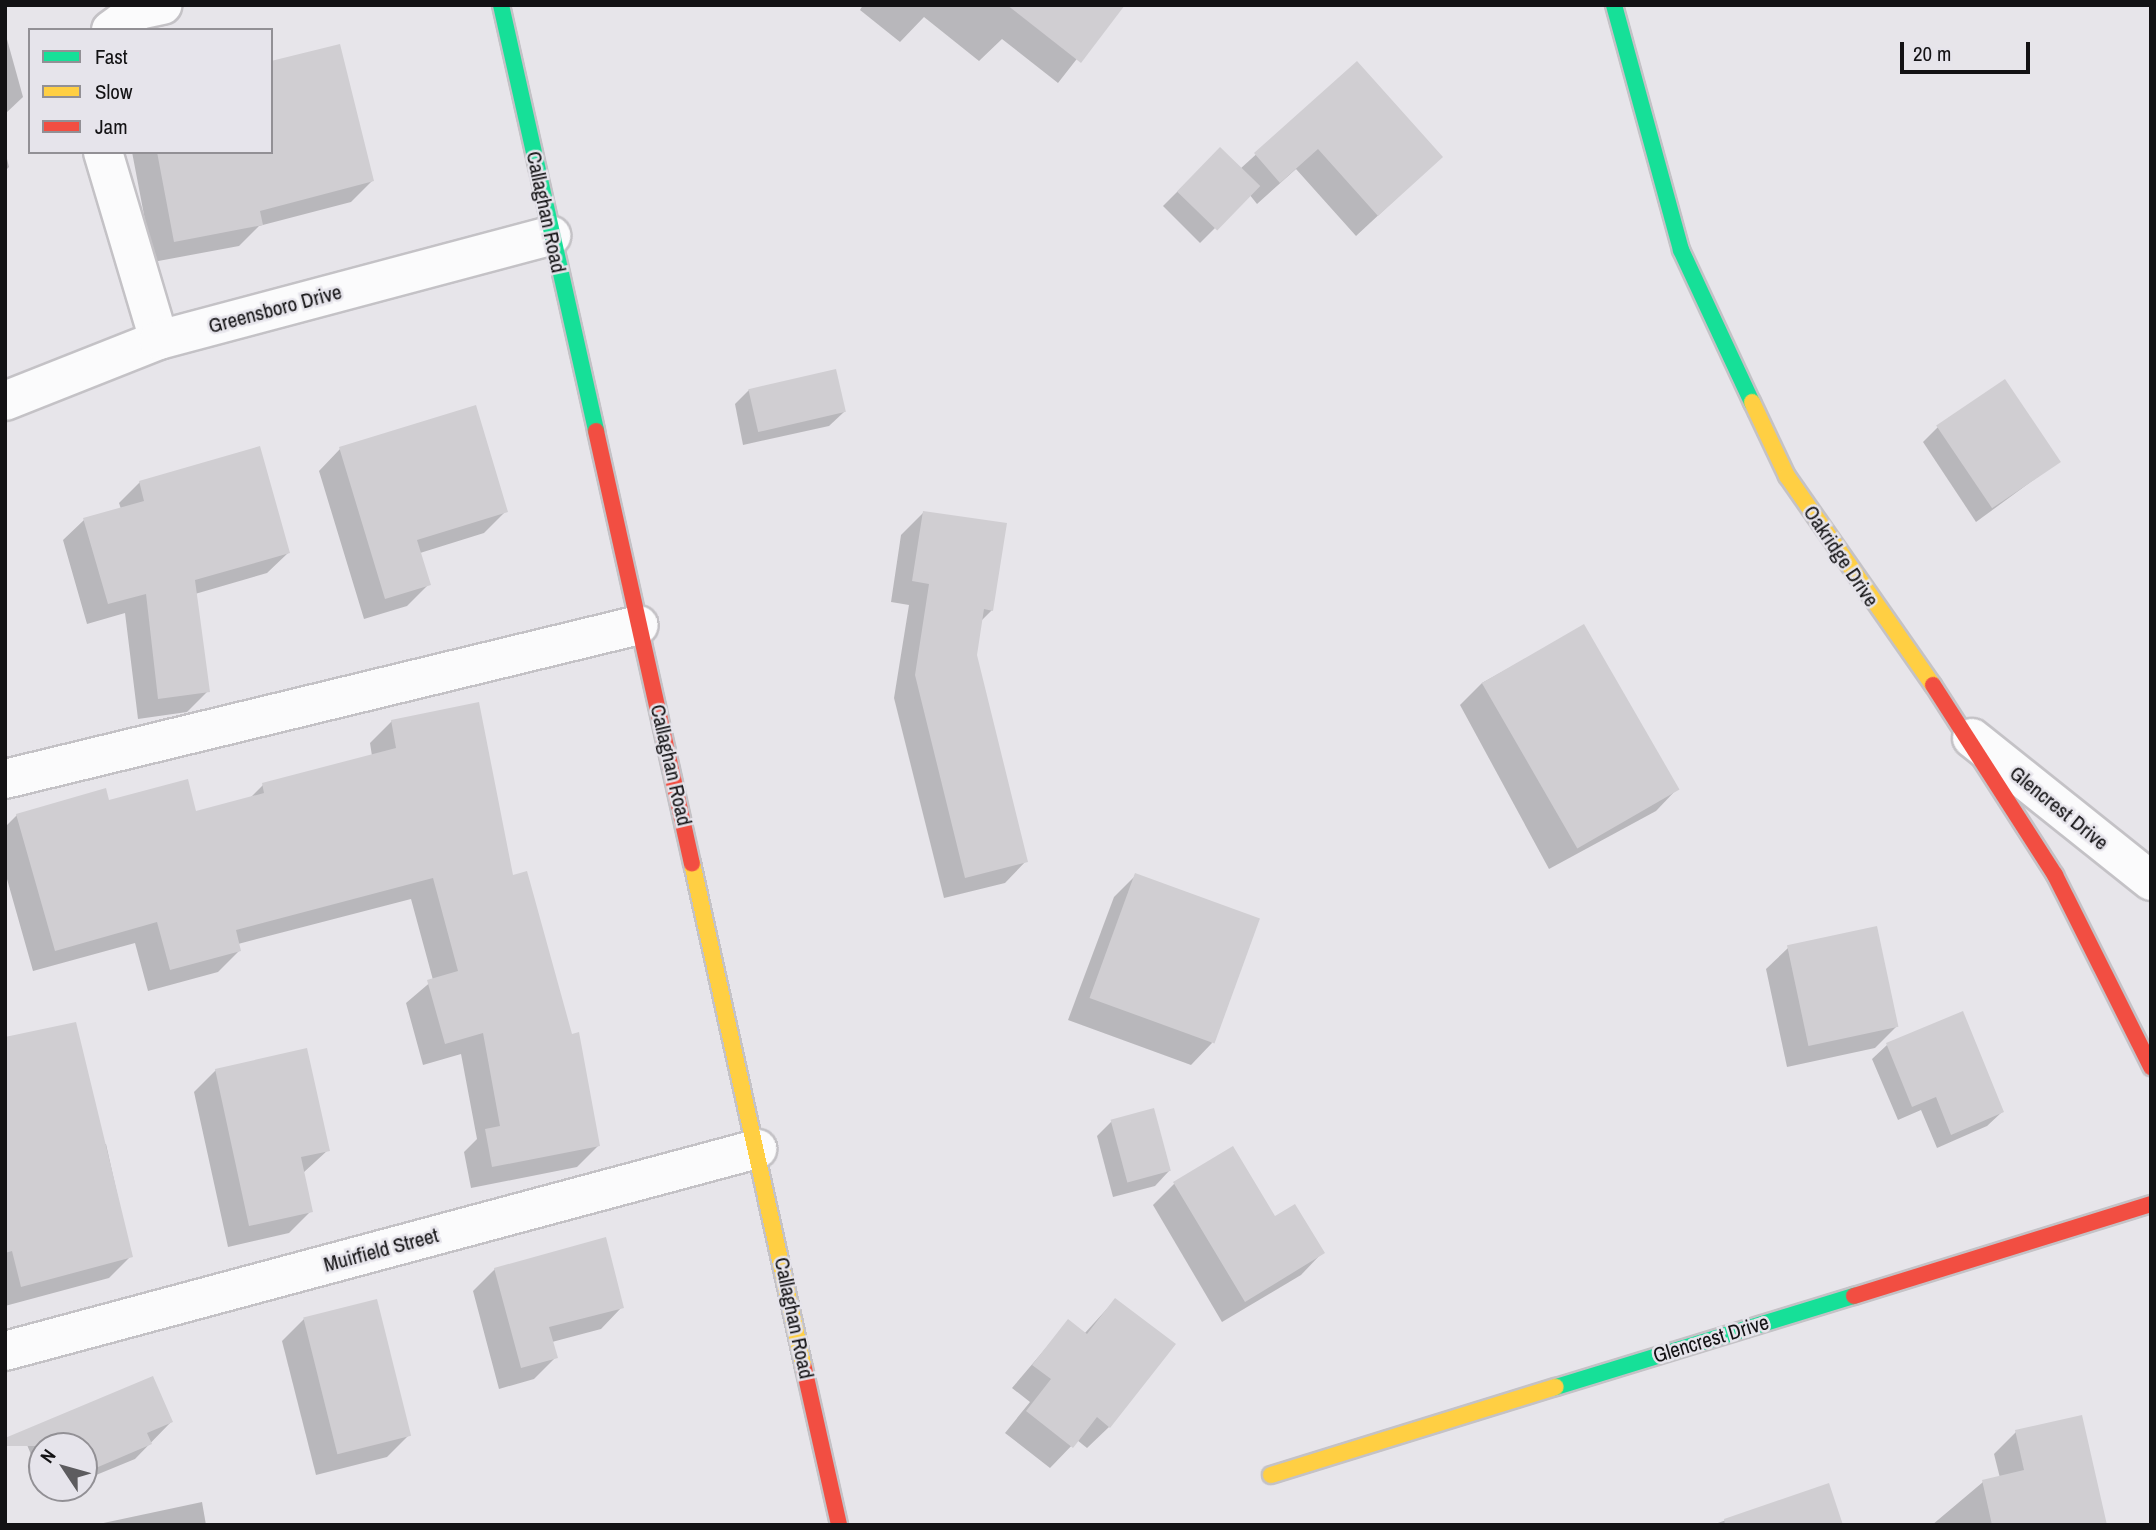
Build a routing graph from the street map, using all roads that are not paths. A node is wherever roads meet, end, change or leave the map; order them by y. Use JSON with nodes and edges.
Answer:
{"nodes":[{"id":1,"x":162,"y":5,"type":"edge"},
{"id":2,"x":501,"y":5,"type":"edge"},
{"id":3,"x":1614,"y":5,"type":"edge"},
{"id":4,"x":114,"y":28,"type":"edge"},
{"id":5,"x":104,"y":154,"type":"edge"},
{"id":6,"x":551,"y":236,"type":"junction"},
{"id":7,"x":159,"y":340,"type":"junction"},
{"id":8,"x":5,"y":401,"type":"edge"},
{"id":9,"x":639,"y":625,"type":"junction"},
{"id":10,"x":1967,"y":735,"type":"junction"},
{"id":11,"x":5,"y":779,"type":"edge"},
{"id":12,"x":2151,"y":881,"type":"edge"},
{"id":13,"x":2151,"y":1067,"type":"edge"},
{"id":14,"x":757,"y":1149,"type":"junction"},
{"id":15,"x":2151,"y":1203,"type":"edge"},
{"id":16,"x":5,"y":1351,"type":"edge"},
{"id":17,"x":1271,"y":1475,"type":"dead end"},
{"id":18,"x":839,"y":1525,"type":"edge"}],
"edges":[{"from":1,"to":4,"type":"street"},
{"from":2,"to":6,"type":"street","name":"Callaghan Road"},
{"from":3,"to":10,"type":"street","name":"Oakridge Drive"},
{"from":5,"to":7,"type":"street"},
{"from":6,"to":7,"type":"street","name":"Greensboro Drive"},
{"from":6,"to":9,"type":"street","name":"Callaghan Road"},
{"from":7,"to":8,"type":"street","name":"Greensboro Drive"},
{"from":9,"to":11,"type":"street"},
{"from":9,"to":14,"type":"street","name":"Callaghan Road"},
{"from":10,"to":12,"type":"street","name":"Glencrest Drive"},
{"from":10,"to":13,"type":"street","name":"Oakridge Drive"},
{"from":14,"to":16,"type":"street","name":"Muirfield Street"},
{"from":14,"to":18,"type":"street","name":"Callaghan Road"},
{"from":15,"to":17,"type":"street","name":"Glencrest Drive"}]}
